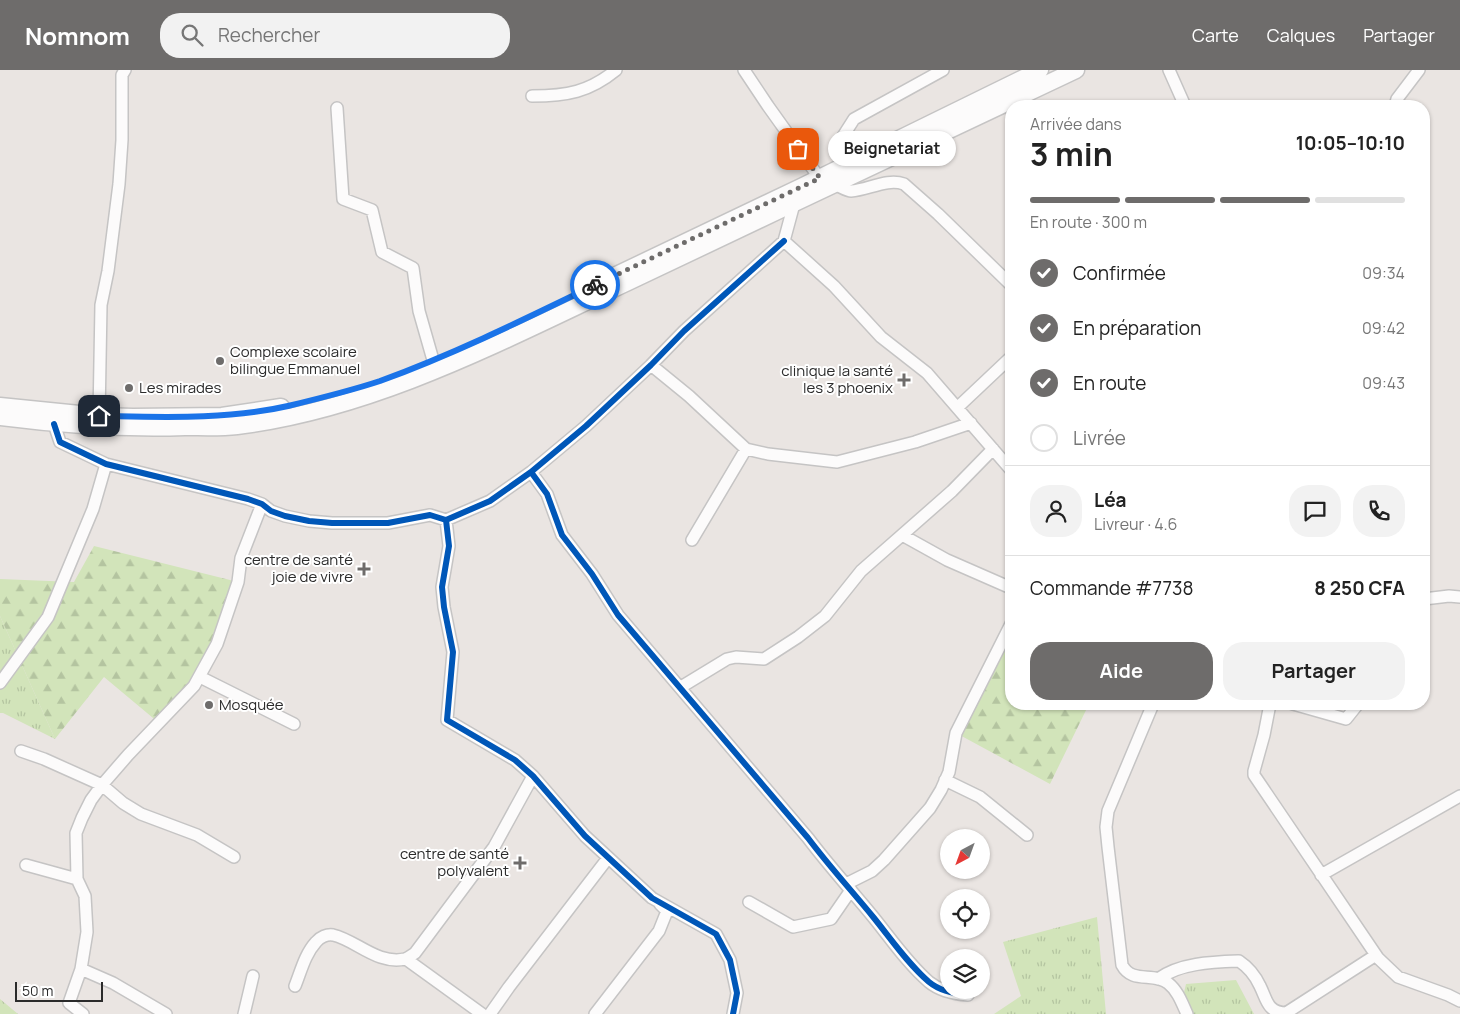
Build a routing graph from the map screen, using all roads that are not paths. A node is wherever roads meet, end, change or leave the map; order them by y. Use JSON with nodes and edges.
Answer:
{"nodes":[{"id":1,"x":125,"y":70,"type":"edge"},
{"id":2,"x":616,"y":70,"type":"edge"},
{"id":3,"x":744,"y":70,"type":"edge"},
{"id":4,"x":943,"y":70,"type":"edge"},
{"id":5,"x":1040,"y":70,"type":"edge"},
{"id":6,"x":1076,"y":70,"type":"edge"},
{"id":7,"x":1169,"y":70,"type":"edge"},
{"id":8,"x":1419,"y":70,"type":"edge"},
{"id":9,"x":532,"y":96,"type":"dead end"},
{"id":10,"x":1011,"y":100,"type":"edge"},
{"id":11,"x":1182,"y":100,"type":"edge"},
{"id":12,"x":1396,"y":100,"type":"edge"},
{"id":13,"x":1005,"y":103,"type":"edge"},
{"id":14,"x":337,"y":108,"type":"dead end"},
{"id":15,"x":848,"y":164,"type":"junction"},
{"id":16,"x":828,"y":184,"type":"junction"},
{"id":17,"x":794,"y":204,"type":"junction"},
{"id":18,"x":784,"y":241,"type":"junction"},
{"id":19,"x":1005,"y":279,"type":"edge"},
{"id":20,"x":433,"y":360,"type":"junction"},
{"id":21,"x":1005,"y":363,"type":"edge"},
{"id":22,"x":651,"y":365,"type":"junction"},
{"id":23,"x":0,"y":406,"type":"edge"},
{"id":24,"x":958,"y":407,"type":"junction"},
{"id":25,"x":99,"y":416,"type":"junction"},
{"id":26,"x":0,"y":417,"type":"edge"},
{"id":27,"x":971,"y":423,"type":"junction"},
{"id":28,"x":54,"y":424,"type":"junction"},
{"id":29,"x":746,"y":449,"type":"junction"},
{"id":30,"x":993,"y":449,"type":"junction"},
{"id":31,"x":1005,"y":463,"type":"edge"},
{"id":32,"x":106,"y":464,"type":"junction"},
{"id":33,"x":531,"y":472,"type":"junction"},
{"id":34,"x":262,"y":504,"type":"junction"},
{"id":35,"x":446,"y":520,"type":"junction"},
{"id":36,"x":902,"y":535,"type":"junction"},
{"id":37,"x":692,"y":540,"type":"dead end"},
{"id":38,"x":1005,"y":585,"type":"edge"},
{"id":39,"x":1460,"y":597,"type":"edge"},
{"id":40,"x":1430,"y":598,"type":"edge"},
{"id":41,"x":1005,"y":636,"type":"edge"},
{"id":42,"x":200,"y":677,"type":"junction"},
{"id":43,"x":0,"y":683,"type":"edge"},
{"id":44,"x":680,"y":687,"type":"junction"},
{"id":45,"x":1150,"y":710,"type":"edge"},
{"id":46,"x":1269,"y":710,"type":"edge"},
{"id":47,"x":1314,"y":710,"type":"edge"},
{"id":48,"x":1353,"y":710,"type":"edge"},
{"id":49,"x":294,"y":724,"type":"dead end"},
{"id":50,"x":21,"y":751,"type":"dead end"},
{"id":51,"x":533,"y":776,"type":"junction"},
{"id":52,"x":945,"y":780,"type":"junction"},
{"id":53,"x":102,"y":785,"type":"junction"},
{"id":54,"x":1460,"y":796,"type":"edge"},
{"id":55,"x":1027,"y":835,"type":"dead end"},
{"id":56,"x":234,"y":857,"type":"dead end"},
{"id":57,"x":608,"y":858,"type":"junction"},
{"id":58,"x":26,"y":865,"type":"dead end"},
{"id":59,"x":1321,"y":875,"type":"junction"},
{"id":60,"x":77,"y":879,"type":"junction"},
{"id":61,"x":849,"y":887,"type":"junction"},
{"id":62,"x":657,"y":901,"type":"junction"},
{"id":63,"x":749,"y":902,"type":"dead end"},
{"id":64,"x":1376,"y":955,"type":"junction"},
{"id":65,"x":406,"y":959,"type":"junction"},
{"id":66,"x":81,"y":969,"type":"junction"},
{"id":67,"x":253,"y":976,"type":"dead end"},
{"id":68,"x":1158,"y":980,"type":"junction"},
{"id":69,"x":295,"y":986,"type":"dead end"},
{"id":70,"x":940,"y":987,"type":"edge"},
{"id":71,"x":1460,"y":1001,"type":"edge"},
{"id":72,"x":83,"y":1014,"type":"edge"},
{"id":73,"x":166,"y":1014,"type":"edge"},
{"id":74,"x":244,"y":1014,"type":"edge"},
{"id":75,"x":482,"y":1014,"type":"edge"},
{"id":76,"x":490,"y":1014,"type":"edge"},
{"id":77,"x":595,"y":1014,"type":"edge"},
{"id":78,"x":733,"y":1014,"type":"edge"},
{"id":79,"x":1187,"y":1014,"type":"edge"}],
"edges":[{"from":1,"to":25,"type":"street"},
{"from":2,"to":9,"type":"street"},
{"from":3,"to":16,"type":"street"},
{"from":4,"to":15,"type":"street"},
{"from":5,"to":15,"type":"main road"},
{"from":6,"to":10,"type":"main road"},
{"from":7,"to":11,"type":"street"},
{"from":8,"to":12,"type":"street"},
{"from":13,"to":16,"type":"main road"},
{"from":14,"to":20,"type":"street"},
{"from":15,"to":16,"type":"main road"},
{"from":16,"to":17,"type":"main road"},
{"from":16,"to":19,"type":"street"},
{"from":16,"to":20,"type":"main road"},
{"from":17,"to":18,"type":"street"},
{"from":17,"to":28,"type":"main road"},
{"from":18,"to":22,"type":"street"},
{"from":18,"to":24,"type":"street"},
{"from":20,"to":25,"type":"main road"},
{"from":21,"to":24,"type":"street"},
{"from":22,"to":29,"type":"street"},
{"from":22,"to":33,"type":"street"},
{"from":23,"to":25,"type":"main road"},
{"from":24,"to":27,"type":"street"},
{"from":26,"to":28,"type":"main road"},
{"from":27,"to":29,"type":"street"},
{"from":27,"to":30,"type":"street"},
{"from":28,"to":32,"type":"street"},
{"from":29,"to":37,"type":"street"},
{"from":30,"to":31,"type":"street"},
{"from":30,"to":36,"type":"street"},
{"from":32,"to":34,"type":"street"},
{"from":32,"to":43,"type":"street"},
{"from":33,"to":35,"type":"street"},
{"from":33,"to":44,"type":"street"},
{"from":34,"to":35,"type":"street"},
{"from":34,"to":42,"type":"street"},
{"from":35,"to":51,"type":"street"},
{"from":36,"to":38,"type":"street"},
{"from":36,"to":44,"type":"street"},
{"from":39,"to":40,"type":"street"},
{"from":41,"to":52,"type":"street"},
{"from":42,"to":49,"type":"street"},
{"from":42,"to":53,"type":"street"},
{"from":44,"to":61,"type":"street"},
{"from":45,"to":68,"type":"street"},
{"from":46,"to":59,"type":"street"},
{"from":47,"to":48,"type":"street"},
{"from":50,"to":53,"type":"street"},
{"from":51,"to":57,"type":"street"},
{"from":51,"to":65,"type":"street"},
{"from":52,"to":55,"type":"street"},
{"from":52,"to":61,"type":"street"},
{"from":53,"to":56,"type":"street"},
{"from":53,"to":60,"type":"street"},
{"from":54,"to":59,"type":"street"},
{"from":57,"to":62,"type":"street"},
{"from":57,"to":76,"type":"street"},
{"from":58,"to":60,"type":"street"},
{"from":59,"to":64,"type":"street"},
{"from":60,"to":66,"type":"street"},
{"from":61,"to":63,"type":"street"},
{"from":61,"to":70,"type":"street"},
{"from":62,"to":77,"type":"street"},
{"from":62,"to":78,"type":"street"},
{"from":64,"to":68,"type":"street"},
{"from":64,"to":71,"type":"street"},
{"from":65,"to":69,"type":"street"},
{"from":65,"to":75,"type":"street"},
{"from":66,"to":72,"type":"street"},
{"from":66,"to":73,"type":"street"},
{"from":67,"to":74,"type":"street"},
{"from":68,"to":79,"type":"street"}]}
